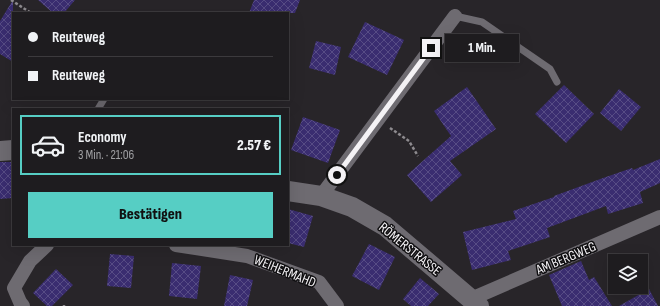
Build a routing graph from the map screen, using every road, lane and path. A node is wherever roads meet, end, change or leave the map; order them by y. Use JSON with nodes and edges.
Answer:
{"nodes":[{"id":1,"x":11,"y":0,"type":"edge"},
{"id":2,"x":29,"y":12,"type":"edge"},
{"id":3,"x":455,"y":16,"type":"joint"},
{"id":4,"x":557,"y":82,"type":"dead end"},
{"id":5,"x":378,"y":119,"type":"junction"},
{"id":6,"x":12,"y":150,"type":"edge"},
{"id":7,"x":0,"y":151,"type":"edge"},
{"id":8,"x":418,"y":156,"type":"dead end"},
{"id":9,"x":289,"y":191,"type":"edge"},
{"id":10,"x":321,"y":196,"type":"junction"},
{"id":11,"x":660,"y":218,"type":"edge"},
{"id":12,"x":47,"y":246,"type":"edge"},
{"id":13,"x":182,"y":246,"type":"edge"},
{"id":14,"x":475,"y":303,"type":"edge"},
{"id":15,"x":24,"y":306,"type":"edge"},
{"id":16,"x":337,"y":306,"type":"edge"}],
"edges":[{"from":1,"to":2,"type":"path"},
{"from":3,"to":4,"type":"lane"},
{"from":3,"to":5,"type":"street"},
{"from":5,"to":8,"type":"path"},
{"from":5,"to":10,"type":"street"},
{"from":6,"to":7,"type":"main road"},
{"from":9,"to":10,"type":"main road","name":"RÖMERSTRASSE"},
{"from":10,"to":14,"type":"main road","name":"RÖMERSTRASSE"},
{"from":11,"to":14,"type":"street","name":"AM BERGWEG"},
{"from":12,"to":15,"type":"street"},
{"from":13,"to":16,"type":"street","name":"WEIHERMAHD"}]}
